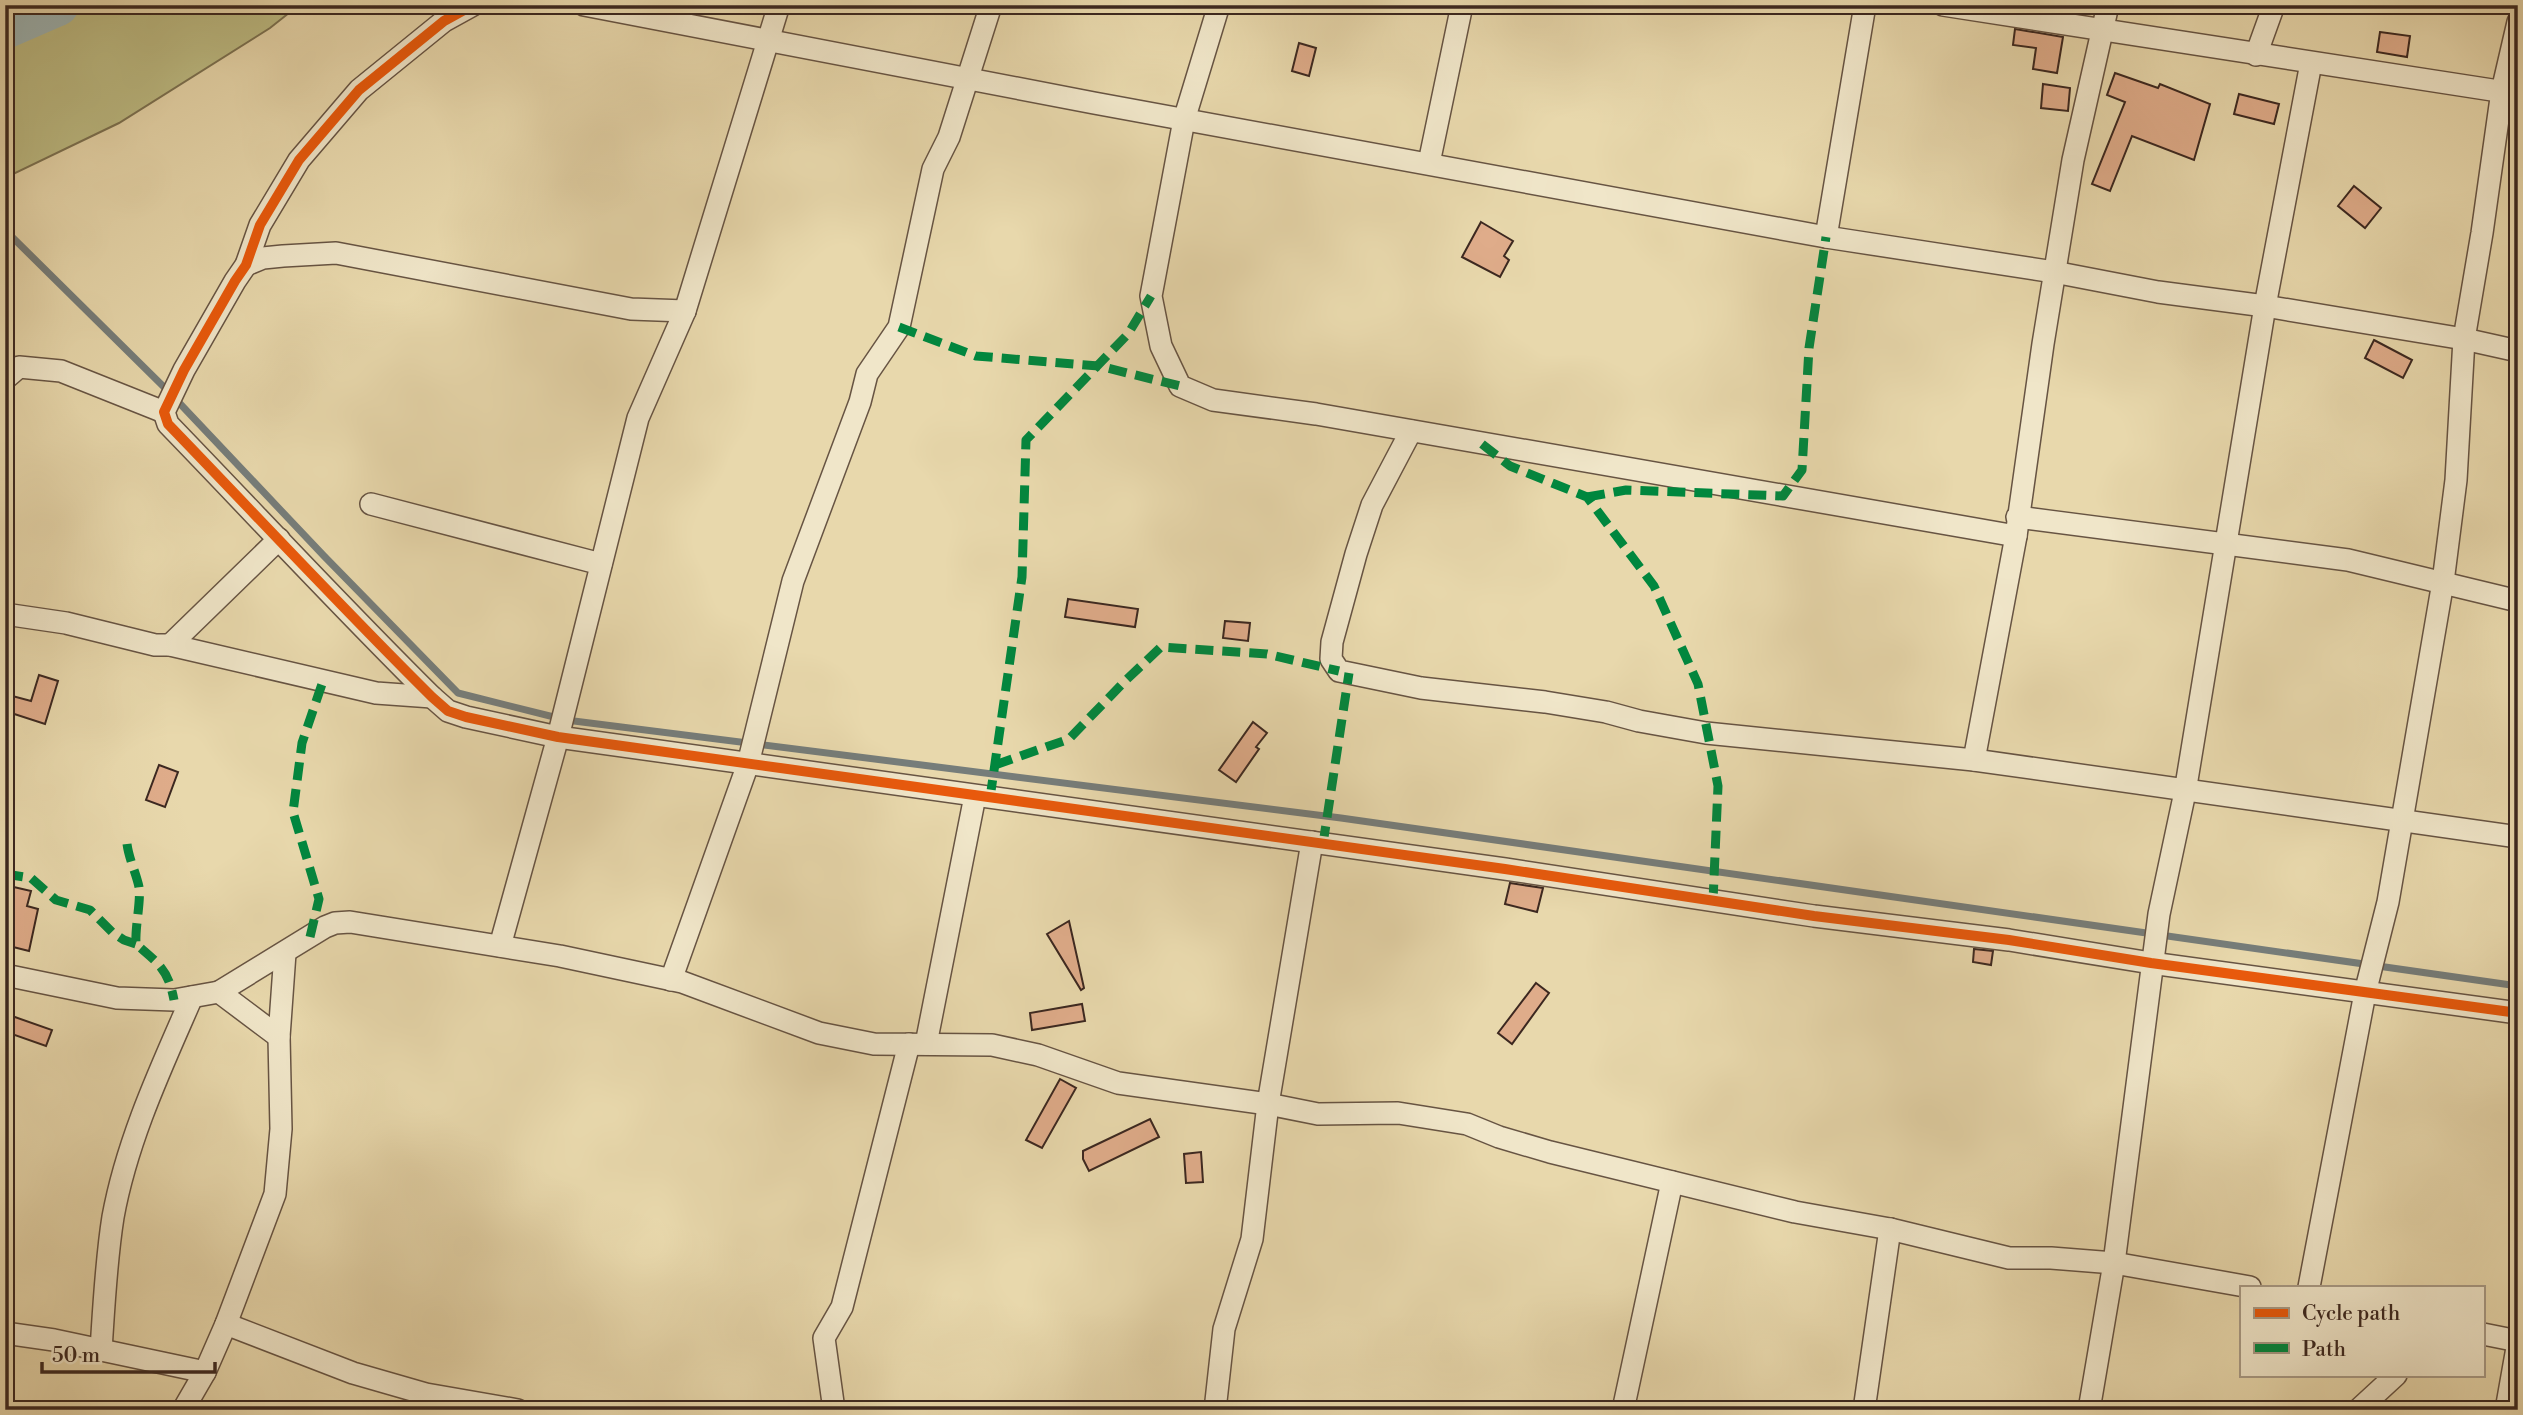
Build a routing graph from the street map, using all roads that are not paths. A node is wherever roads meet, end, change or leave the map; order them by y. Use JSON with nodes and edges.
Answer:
{"nodes":[{"id":1,"x":473,"y":5,"type":"edge"},
{"id":2,"x":584,"y":5,"type":"edge"},
{"id":3,"x":779,"y":5,"type":"edge"},
{"id":4,"x":991,"y":5,"type":"edge"},
{"id":5,"x":1219,"y":5,"type":"edge"},
{"id":6,"x":1462,"y":5,"type":"edge"},
{"id":7,"x":1865,"y":5,"type":"edge"},
{"id":8,"x":1943,"y":5,"type":"edge"},
{"id":9,"x":2108,"y":5,"type":"edge"},
{"id":10,"x":2274,"y":5,"type":"edge"},
{"id":11,"x":2518,"y":22,"type":"edge"},
{"id":12,"x":2104,"y":29,"type":"junction"},
{"id":13,"x":769,"y":40,"type":"junction"},
{"id":14,"x":2256,"y":55,"type":"junction"},
{"id":15,"x":2311,"y":63,"type":"junction"},
{"id":16,"x":967,"y":79,"type":"junction"},
{"id":17,"x":2510,"y":93,"type":"edge"},
{"id":18,"x":1184,"y":120,"type":"junction"},
{"id":19,"x":1429,"y":163,"type":"junction"},
{"id":20,"x":1826,"y":237,"type":"junction"},
{"id":21,"x":246,"y":265,"type":"junction"},
{"id":22,"x":2054,"y":272,"type":"junction"},
{"id":23,"x":2265,"y":306,"type":"junction"},
{"id":24,"x":685,"y":311,"type":"junction"},
{"id":25,"x":2464,"y":339,"type":"junction"},
{"id":26,"x":2518,"y":351,"type":"edge"},
{"id":27,"x":5,"y":379,"type":"edge"},
{"id":28,"x":169,"y":400,"type":"junction"},
{"id":29,"x":1411,"y":431,"type":"junction"},
{"id":30,"x":371,"y":504,"type":"dead end"},
{"id":31,"x":2017,"y":526,"type":"junction"},
{"id":32,"x":279,"y":539,"type":"junction"},
{"id":33,"x":2226,"y":544,"type":"junction"},
{"id":34,"x":601,"y":564,"type":"junction"},
{"id":35,"x":2443,"y":582,"type":"junction"},
{"id":36,"x":2518,"y":601,"type":"edge"},
{"id":37,"x":5,"y":614,"type":"edge"},
{"id":38,"x":170,"y":645,"type":"junction"},
{"id":39,"x":432,"y":697,"type":"junction"},
{"id":40,"x":558,"y":737,"type":"junction"},
{"id":41,"x":1974,"y":760,"type":"junction"},
{"id":42,"x":748,"y":764,"type":"junction"},
{"id":43,"x":2185,"y":792,"type":"junction"},
{"id":44,"x":975,"y":796,"type":"junction"},
{"id":45,"x":2402,"y":821,"type":"junction"},
{"id":46,"x":2518,"y":837,"type":"edge"},
{"id":47,"x":1312,"y":842,"type":"junction"},
{"id":48,"x":500,"y":946,"type":"junction"},
{"id":49,"x":285,"y":953,"type":"junction"},
{"id":50,"x":2151,"y":963,"type":"junction"},
{"id":51,"x":5,"y":975,"type":"edge"},
{"id":52,"x":671,"y":980,"type":"junction"},
{"id":53,"x":219,"y":992,"type":"junction"},
{"id":54,"x":2365,"y":993,"type":"junction"},
{"id":55,"x":192,"y":997,"type":"junction"},
{"id":56,"x":2518,"y":1013,"type":"edge"},
{"id":57,"x":279,"y":1037,"type":"junction"},
{"id":58,"x":918,"y":1044,"type":"junction"},
{"id":59,"x":1268,"y":1104,"type":"junction"},
{"id":60,"x":1672,"y":1182,"type":"junction"},
{"id":61,"x":1890,"y":1230,"type":"junction"},
{"id":62,"x":2114,"y":1263,"type":"junction"},
{"id":63,"x":2244,"y":1286,"type":"edge"},
{"id":64,"x":2309,"y":1286,"type":"edge"},
{"id":65,"x":226,"y":1324,"type":"junction"},
{"id":66,"x":5,"y":1334,"type":"edge"},
{"id":67,"x":2484,"y":1334,"type":"edge"},
{"id":68,"x":2518,"y":1341,"type":"edge"},
{"id":69,"x":101,"y":1350,"type":"junction"},
{"id":70,"x":205,"y":1372,"type":"junction"},
{"id":71,"x":2395,"y":1376,"type":"edge"},
{"id":72,"x":183,"y":1410,"type":"edge"},
{"id":73,"x":518,"y":1410,"type":"edge"},
{"id":74,"x":834,"y":1410,"type":"edge"},
{"id":75,"x":1215,"y":1410,"type":"edge"},
{"id":76,"x":1623,"y":1410,"type":"edge"},
{"id":77,"x":1864,"y":1410,"type":"edge"},
{"id":78,"x":2089,"y":1410,"type":"edge"},
{"id":79,"x":2358,"y":1410,"type":"edge"},
{"id":80,"x":2506,"y":1410,"type":"edge"}],
"edges":[{"from":1,"to":21,"type":"street"},
{"from":2,"to":13,"type":"street"},
{"from":3,"to":13,"type":"street"},
{"from":4,"to":16,"type":"street"},
{"from":5,"to":18,"type":"street"},
{"from":6,"to":19,"type":"street"},
{"from":7,"to":20,"type":"street"},
{"from":8,"to":12,"type":"street"},
{"from":9,"to":12,"type":"street"},
{"from":10,"to":14,"type":"street"},
{"from":11,"to":17,"type":"street"},
{"from":12,"to":14,"type":"street"},
{"from":12,"to":22,"type":"street"},
{"from":13,"to":16,"type":"street"},
{"from":13,"to":24,"type":"street"},
{"from":14,"to":15,"type":"street"},
{"from":15,"to":17,"type":"street"},
{"from":15,"to":23,"type":"street"},
{"from":16,"to":18,"type":"street"},
{"from":16,"to":42,"type":"street"},
{"from":17,"to":25,"type":"street"},
{"from":18,"to":19,"type":"street"},
{"from":18,"to":29,"type":"street"},
{"from":19,"to":20,"type":"street"},
{"from":20,"to":22,"type":"street"},
{"from":21,"to":24,"type":"street"},
{"from":21,"to":28,"type":"street"},
{"from":22,"to":23,"type":"street"},
{"from":22,"to":31,"type":"street"},
{"from":23,"to":25,"type":"street"},
{"from":23,"to":33,"type":"street"},
{"from":24,"to":34,"type":"street"},
{"from":25,"to":26,"type":"street"},
{"from":25,"to":35,"type":"street"},
{"from":27,"to":28,"type":"street"},
{"from":28,"to":32,"type":"street"},
{"from":29,"to":31,"type":"street"},
{"from":29,"to":41,"type":"street"},
{"from":30,"to":34,"type":"street"},
{"from":31,"to":33,"type":"street"},
{"from":31,"to":41,"type":"street"},
{"from":32,"to":38,"type":"street"},
{"from":32,"to":39,"type":"street"},
{"from":33,"to":35,"type":"street"},
{"from":33,"to":43,"type":"street"},
{"from":34,"to":40,"type":"street"},
{"from":35,"to":36,"type":"street"},
{"from":35,"to":45,"type":"street"},
{"from":37,"to":38,"type":"street"},
{"from":38,"to":39,"type":"street"},
{"from":39,"to":40,"type":"street"},
{"from":40,"to":42,"type":"street"},
{"from":40,"to":48,"type":"street"},
{"from":41,"to":43,"type":"street"},
{"from":42,"to":44,"type":"street"},
{"from":42,"to":52,"type":"street"},
{"from":43,"to":45,"type":"street"},
{"from":43,"to":50,"type":"street"},
{"from":44,"to":47,"type":"street"},
{"from":44,"to":58,"type":"street"},
{"from":45,"to":46,"type":"street"},
{"from":45,"to":54,"type":"street"},
{"from":47,"to":50,"type":"street"},
{"from":47,"to":59,"type":"street"},
{"from":48,"to":49,"type":"street"},
{"from":48,"to":52,"type":"street"},
{"from":49,"to":53,"type":"street"},
{"from":49,"to":57,"type":"street"},
{"from":50,"to":54,"type":"street"},
{"from":50,"to":62,"type":"street"},
{"from":51,"to":55,"type":"street"},
{"from":52,"to":58,"type":"street"},
{"from":53,"to":55,"type":"street"},
{"from":53,"to":57,"type":"street"},
{"from":54,"to":56,"type":"street"},
{"from":54,"to":64,"type":"street"},
{"from":55,"to":69,"type":"street"},
{"from":57,"to":65,"type":"street"},
{"from":58,"to":59,"type":"street"},
{"from":58,"to":74,"type":"street"},
{"from":59,"to":60,"type":"street"},
{"from":59,"to":75,"type":"street"},
{"from":60,"to":61,"type":"street"},
{"from":60,"to":76,"type":"street"},
{"from":61,"to":62,"type":"street"},
{"from":61,"to":77,"type":"street"},
{"from":62,"to":63,"type":"street"},
{"from":62,"to":78,"type":"street"},
{"from":65,"to":70,"type":"street"},
{"from":65,"to":73,"type":"street"},
{"from":66,"to":69,"type":"street"},
{"from":67,"to":68,"type":"street"},
{"from":68,"to":80,"type":"street"},
{"from":69,"to":70,"type":"street"},
{"from":70,"to":72,"type":"street"},
{"from":71,"to":79,"type":"street"}]}
